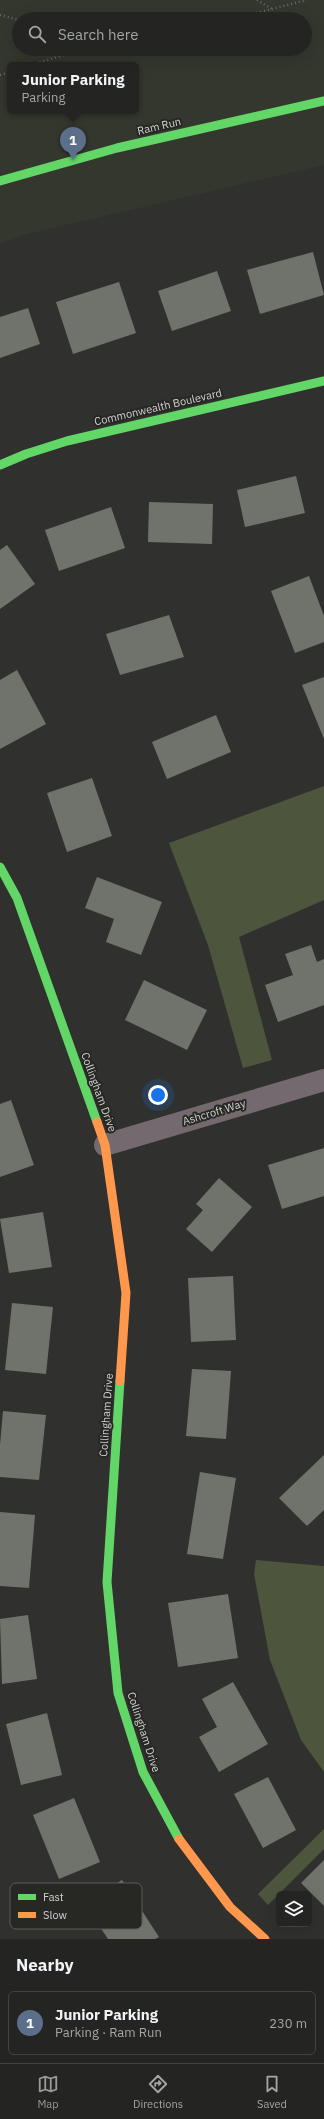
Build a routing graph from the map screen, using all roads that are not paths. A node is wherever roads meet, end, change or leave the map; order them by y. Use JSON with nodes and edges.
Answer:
{"nodes":[{"id":1,"x":324,"y":101,"type":"edge"},
{"id":2,"x":0,"y":181,"type":"edge"},
{"id":3,"x":324,"y":381,"type":"edge"},
{"id":4,"x":0,"y":465,"type":"edge"},
{"id":5,"x":0,"y":867,"type":"edge"},
{"id":6,"x":324,"y":1080,"type":"edge"},
{"id":7,"x":105,"y":1145,"type":"junction"},
{"id":8,"x":265,"y":1939,"type":"edge"}],
"edges":[{"from":1,"to":2,"type":"street","name":"Ram Run"},
{"from":3,"to":4,"type":"street","name":"Commonwealth Boulevard"},
{"from":5,"to":7,"type":"street","name":"Collingham Drive"},
{"from":6,"to":7,"type":"street","name":"Ashcroft Way"},
{"from":7,"to":8,"type":"street","name":"Collingham Drive"}]}
